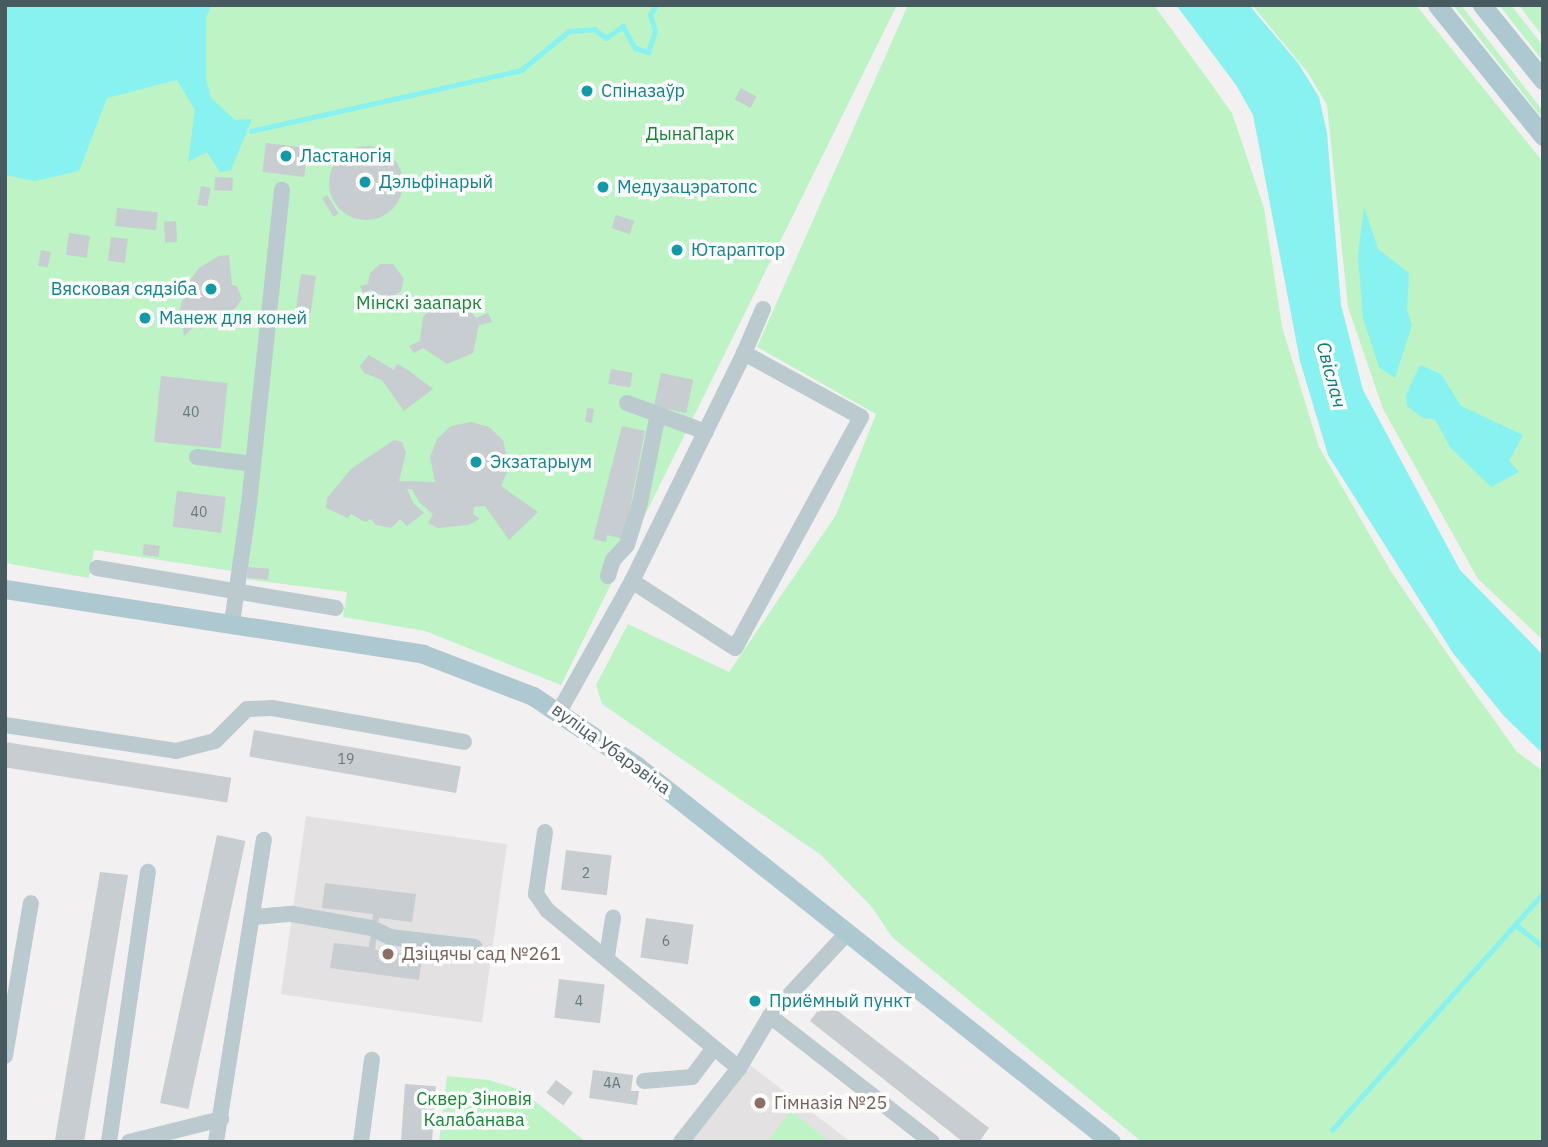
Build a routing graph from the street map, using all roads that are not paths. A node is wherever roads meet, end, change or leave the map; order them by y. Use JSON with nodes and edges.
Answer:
{"nodes":[{"id":1,"x":1437,"y":5,"type":"edge"},
{"id":2,"x":1482,"y":5,"type":"edge"},
{"id":3,"x":1543,"y":80,"type":"edge"},
{"id":4,"x":1543,"y":136,"type":"edge"},
{"id":5,"x":282,"y":190,"type":"dead end"},
{"id":6,"x":763,"y":309,"type":"dead end"},
{"id":7,"x":744,"y":353,"type":"junction"},
{"id":8,"x":627,"y":403,"type":"dead end"},
{"id":9,"x":658,"y":414,"type":"junction"},
{"id":10,"x":706,"y":432,"type":"junction"},
{"id":11,"x":197,"y":457,"type":"dead end"},
{"id":12,"x":253,"y":464,"type":"junction"},
{"id":13,"x":97,"y":568,"type":"dead end"},
{"id":14,"x":629,"y":586,"type":"junction"},
{"id":15,"x":5,"y":589,"type":"edge"},
{"id":16,"x":238,"y":593,"type":"junction"},
{"id":17,"x":335,"y":608,"type":"dead end"},
{"id":18,"x":232,"y":623,"type":"junction"},
{"id":19,"x":560,"y":710,"type":"junction"},
{"id":20,"x":5,"y":725,"type":"edge"},
{"id":21,"x":464,"y":742,"type":"dead end"},
{"id":22,"x":545,"y":832,"type":"dead end"},
{"id":23,"x":264,"y":840,"type":"dead end"},
{"id":24,"x":148,"y":872,"type":"dead end"},
{"id":25,"x":31,"y":903,"type":"dead end"},
{"id":26,"x":254,"y":917,"type":"junction"},
{"id":27,"x":612,"y":917,"type":"dead end"},
{"id":28,"x":848,"y":933,"type":"junction"},
{"id":29,"x":474,"y":947,"type":"dead end"},
{"id":30,"x":607,"y":956,"type":"junction"},
{"id":31,"x":770,"y":1016,"type":"junction"},
{"id":32,"x":714,"y":1048,"type":"junction"},
{"id":33,"x":5,"y":1056,"type":"edge"},
{"id":34,"x":372,"y":1060,"type":"dead end"},
{"id":35,"x":739,"y":1068,"type":"junction"},
{"id":36,"x":644,"y":1081,"type":"dead end"},
{"id":37,"x":221,"y":1119,"type":"junction"},
{"id":38,"x":137,"y":1140,"type":"edge"},
{"id":39,"x":108,"y":1142,"type":"edge"},
{"id":40,"x":216,"y":1142,"type":"edge"},
{"id":41,"x":361,"y":1142,"type":"edge"},
{"id":42,"x":681,"y":1142,"type":"edge"},
{"id":43,"x":932,"y":1142,"type":"edge"},
{"id":44,"x":1111,"y":1142,"type":"edge"}],
"edges":[{"from":1,"to":4,"type":"main road"},
{"from":2,"to":3,"type":"main road"},
{"from":5,"to":12,"type":"lane"},
{"from":6,"to":7,"type":"lane"},
{"from":7,"to":10,"type":"lane"},
{"from":7,"to":14,"type":"lane"},
{"from":8,"to":9,"type":"lane"},
{"from":9,"to":10,"type":"lane"},
{"from":9,"to":14,"type":"lane"},
{"from":10,"to":14,"type":"lane"},
{"from":11,"to":12,"type":"lane"},
{"from":12,"to":16,"type":"lane"},
{"from":13,"to":16,"type":"lane"},
{"from":14,"to":19,"type":"lane"},
{"from":15,"to":18,"type":"main road","name":"вуліца Убарэвіча"},
{"from":16,"to":17,"type":"lane"},
{"from":16,"to":18,"type":"lane"},
{"from":18,"to":19,"type":"main road","name":"вуліца Убарэвіча"},
{"from":19,"to":28,"type":"main road","name":"вуліца Убарэвіча"},
{"from":20,"to":21,"type":"lane"},
{"from":22,"to":30,"type":"lane"},
{"from":23,"to":26,"type":"lane"},
{"from":24,"to":39,"type":"lane"},
{"from":25,"to":33,"type":"lane"},
{"from":26,"to":29,"type":"lane"},
{"from":26,"to":37,"type":"lane"},
{"from":27,"to":30,"type":"lane"},
{"from":28,"to":31,"type":"lane"},
{"from":28,"to":44,"type":"main road","name":"вуліца Убарэвіча"},
{"from":30,"to":32,"type":"lane"},
{"from":31,"to":35,"type":"lane"},
{"from":31,"to":43,"type":"lane"},
{"from":32,"to":35,"type":"lane"},
{"from":32,"to":36,"type":"lane"},
{"from":34,"to":41,"type":"lane"},
{"from":35,"to":42,"type":"lane"},
{"from":37,"to":38,"type":"lane"},
{"from":37,"to":40,"type":"lane"}]}
